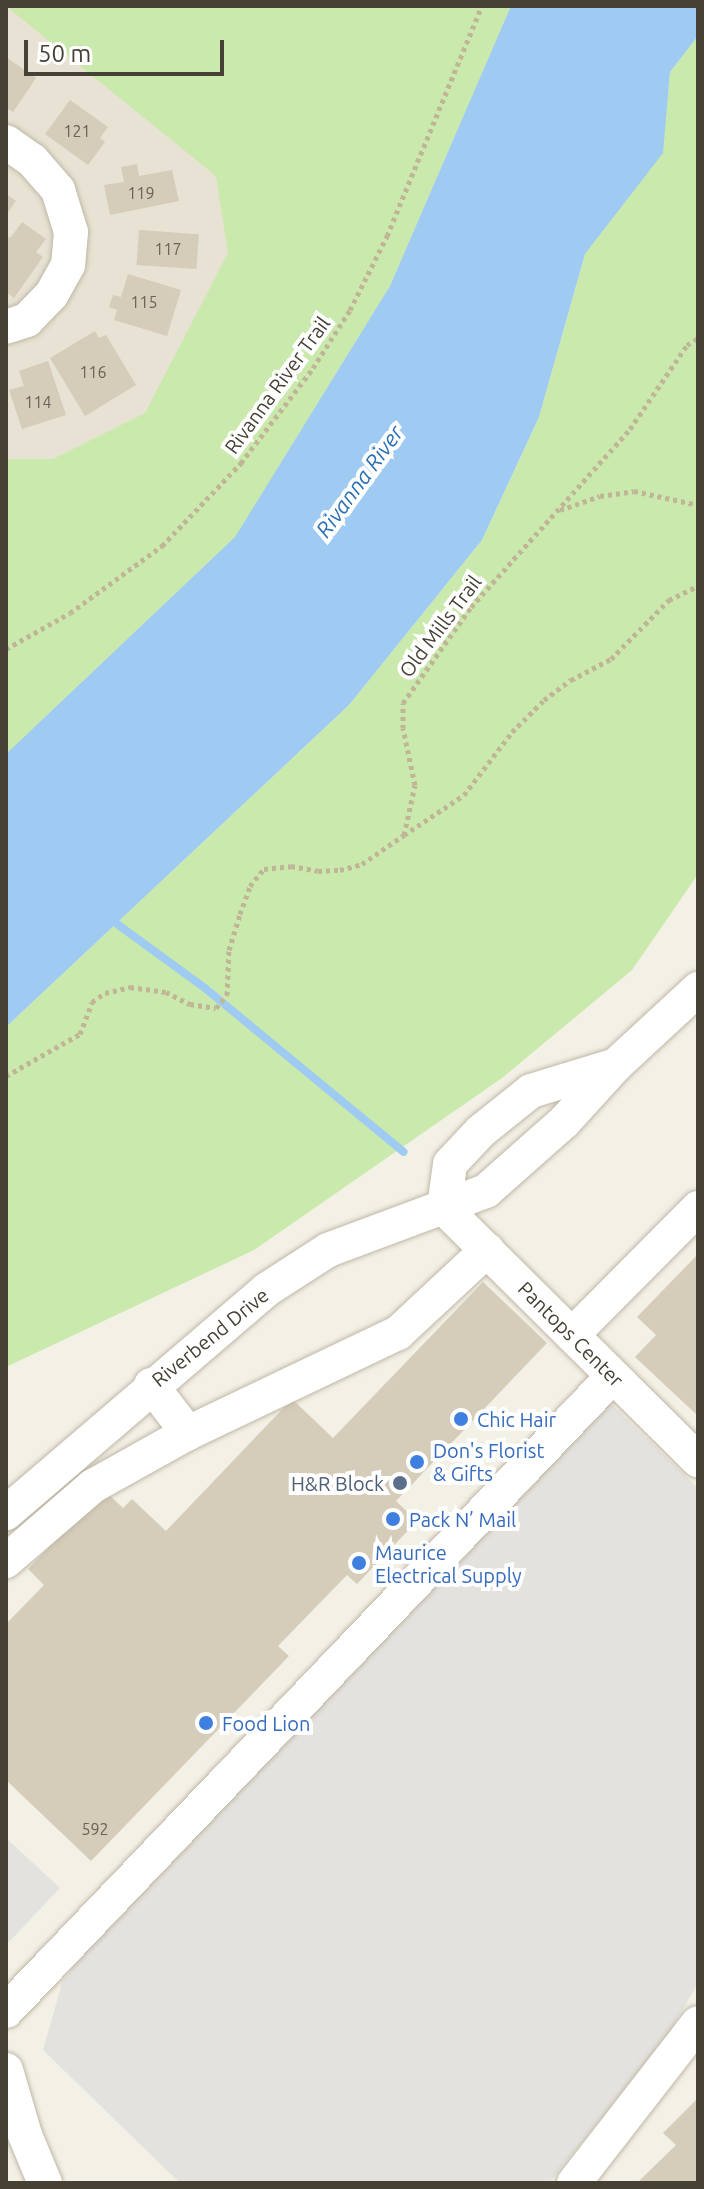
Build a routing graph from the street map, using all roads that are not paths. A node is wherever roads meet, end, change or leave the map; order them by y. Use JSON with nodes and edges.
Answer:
{"nodes":[{"id":1,"x":6,"y":142,"type":"edge"},
{"id":2,"x":6,"y":327,"type":"edge"},
{"id":3,"x":698,"y":989,"type":"edge"},
{"id":4,"x":616,"y":1065,"type":"junction"},
{"id":5,"x":444,"y":1208,"type":"junction"},
{"id":6,"x":698,"y":1208,"type":"edge"},
{"id":7,"x":487,"y":1250,"type":"junction"},
{"id":8,"x":572,"y":1335,"type":"junction"},
{"id":9,"x":613,"y":1376,"type":"junction"},
{"id":10,"x":151,"y":1385,"type":"junction"},
{"id":11,"x":188,"y":1433,"type":"junction"},
{"id":12,"x":698,"y":1460,"type":"edge"},
{"id":13,"x":6,"y":1513,"type":"edge"},
{"id":14,"x":6,"y":1561,"type":"edge"},
{"id":15,"x":6,"y":2011,"type":"edge"},
{"id":16,"x":698,"y":2023,"type":"edge"},
{"id":17,"x":6,"y":2070,"type":"edge"},
{"id":18,"x":33,"y":2179,"type":"edge"},
{"id":19,"x":574,"y":2183,"type":"edge"}],
"edges":[{"from":1,"to":2,"type":"street"},
{"from":3,"to":4,"type":"street","name":"Riverbend Drive"},
{"from":4,"to":5,"type":"street","name":"Riverbend Drive"},
{"from":4,"to":5,"type":"street"},
{"from":5,"to":7,"type":"street","name":"Pantops Center"},
{"from":5,"to":10,"type":"street","name":"Riverbend Drive"},
{"from":6,"to":8,"type":"street"},
{"from":7,"to":8,"type":"street","name":"Pantops Center"},
{"from":7,"to":11,"type":"street"},
{"from":8,"to":9,"type":"street","name":"Pantops Center"},
{"from":9,"to":12,"type":"street","name":"Pantops Center"},
{"from":9,"to":15,"type":"street"},
{"from":10,"to":11,"type":"street"},
{"from":10,"to":13,"type":"street","name":"Riverbend Drive"},
{"from":11,"to":14,"type":"street"},
{"from":16,"to":19,"type":"street"},
{"from":17,"to":18,"type":"street"}]}
